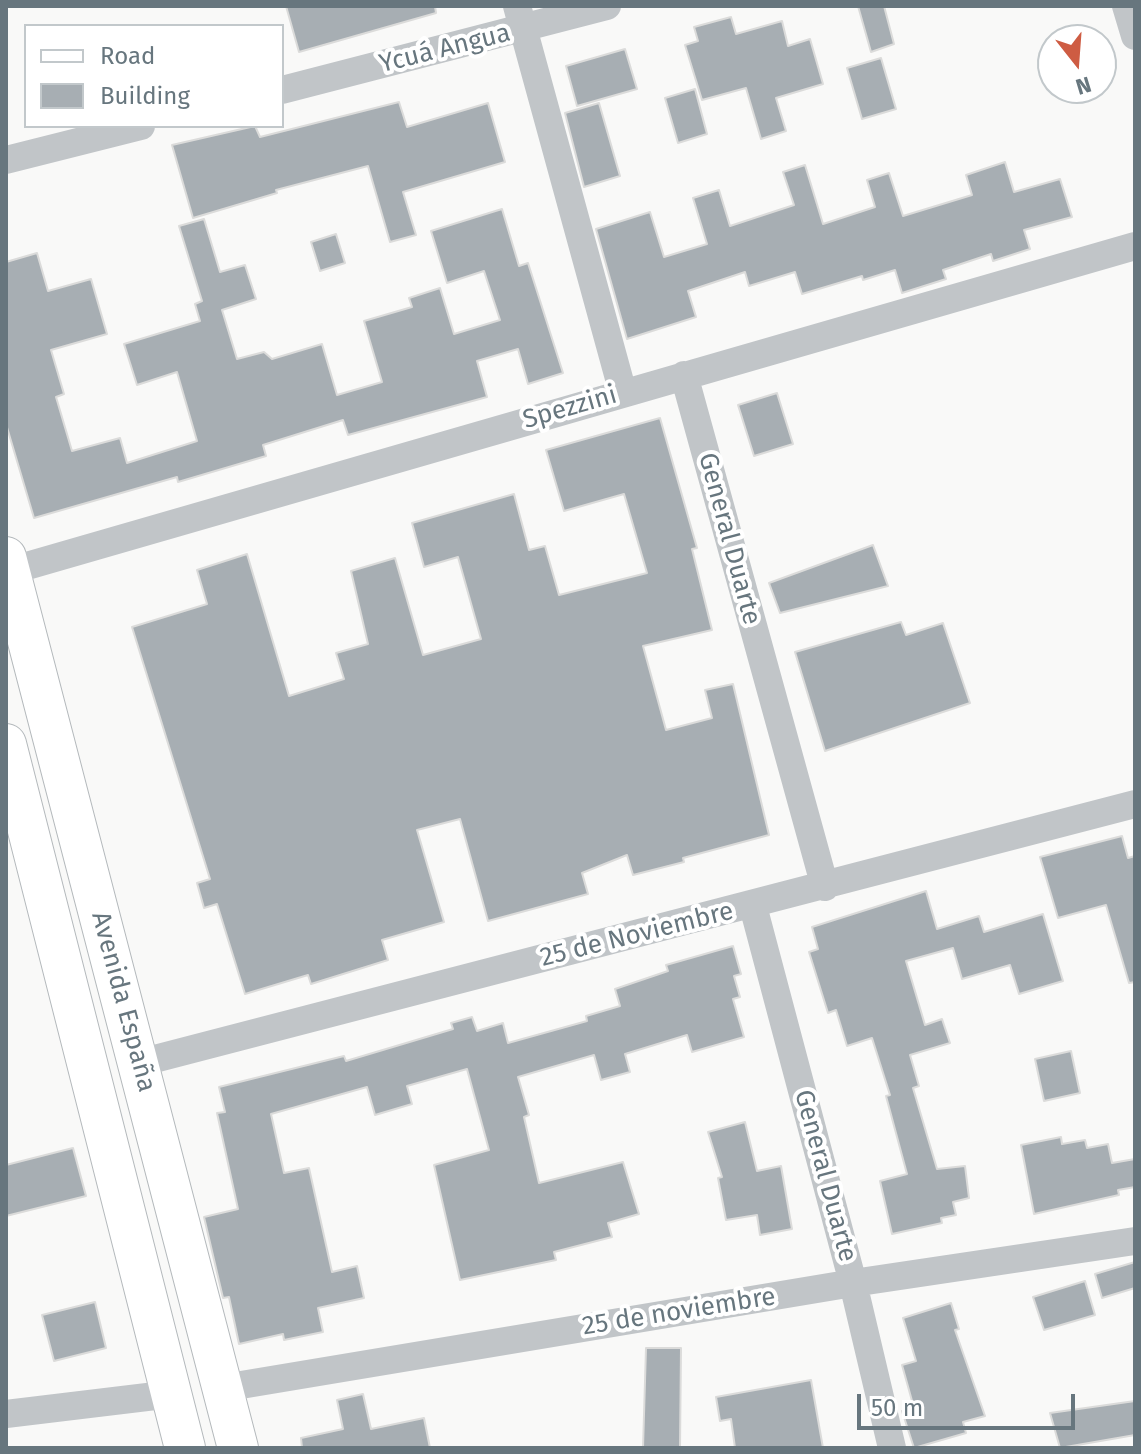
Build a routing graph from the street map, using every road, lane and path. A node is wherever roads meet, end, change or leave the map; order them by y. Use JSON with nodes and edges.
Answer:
{"nodes":[{"id":1,"x":607,"y":6,"type":"edge"},
{"id":2,"x":1126,"y":6,"type":"edge"},
{"id":3,"x":520,"y":17,"type":"edge"},
{"id":4,"x":1135,"y":36,"type":"edge"},
{"id":5,"x":284,"y":89,"type":"edge"},
{"id":6,"x":133,"y":128,"type":"edge"},
{"id":7,"x":6,"y":160,"type":"edge"},
{"id":8,"x":1135,"y":246,"type":"edge"},
{"id":9,"x":684,"y":375,"type":"junction"},
{"id":10,"x":623,"y":393,"type":"junction"},
{"id":11,"x":7,"y":567,"type":"edge"},
{"id":12,"x":6,"y":744,"type":"edge"},
{"id":13,"x":1135,"y":804,"type":"edge"},
{"id":14,"x":825,"y":887,"type":"junction"},
{"id":15,"x":753,"y":906,"type":"junction"},
{"id":16,"x":139,"y":1063,"type":"junction"},
{"id":17,"x":1135,"y":1241,"type":"edge"},
{"id":18,"x":853,"y":1283,"type":"junction"},
{"id":19,"x":223,"y":1388,"type":"junction"},
{"id":20,"x":172,"y":1394,"type":"junction"},
{"id":21,"x":6,"y":1414,"type":"edge"},
{"id":22,"x":185,"y":1448,"type":"edge"},
{"id":23,"x":238,"y":1448,"type":"edge"},
{"id":24,"x":892,"y":1448,"type":"edge"}],
"edges":[{"from":1,"to":3,"type":"street","name":"Ycuá Angua"},
{"from":2,"to":4,"type":"street"},
{"from":3,"to":5,"type":"street","name":"Ycuá Angua"},
{"from":3,"to":10,"type":"street"},
{"from":6,"to":7,"type":"street"},
{"from":8,"to":9,"type":"street","name":"Spezzini"},
{"from":9,"to":10,"type":"street","name":"Spezzini"},
{"from":9,"to":14,"type":"street","name":"General Duarte"},
{"from":10,"to":11,"type":"street","name":"Spezzini"},
{"from":11,"to":16,"type":"street","name":"Avenida España"},
{"from":12,"to":20,"type":"street","name":"Avenida España"},
{"from":13,"to":14,"type":"street","name":"25 de Noviembre"},
{"from":14,"to":15,"type":"street","name":"25 de Noviembre"},
{"from":15,"to":16,"type":"street","name":"25 de Noviembre"},
{"from":15,"to":18,"type":"street","name":"General Duarte"},
{"from":16,"to":19,"type":"street","name":"Avenida España"},
{"from":17,"to":18,"type":"street","name":"25 de noviembre"},
{"from":18,"to":19,"type":"street","name":"25 de noviembre"},
{"from":18,"to":24,"type":"street","name":"General Duarte"},
{"from":19,"to":23,"type":"street","name":"Avenida España"},
{"from":20,"to":21,"type":"street"},
{"from":20,"to":22,"type":"street","name":"Avenida España"}]}
